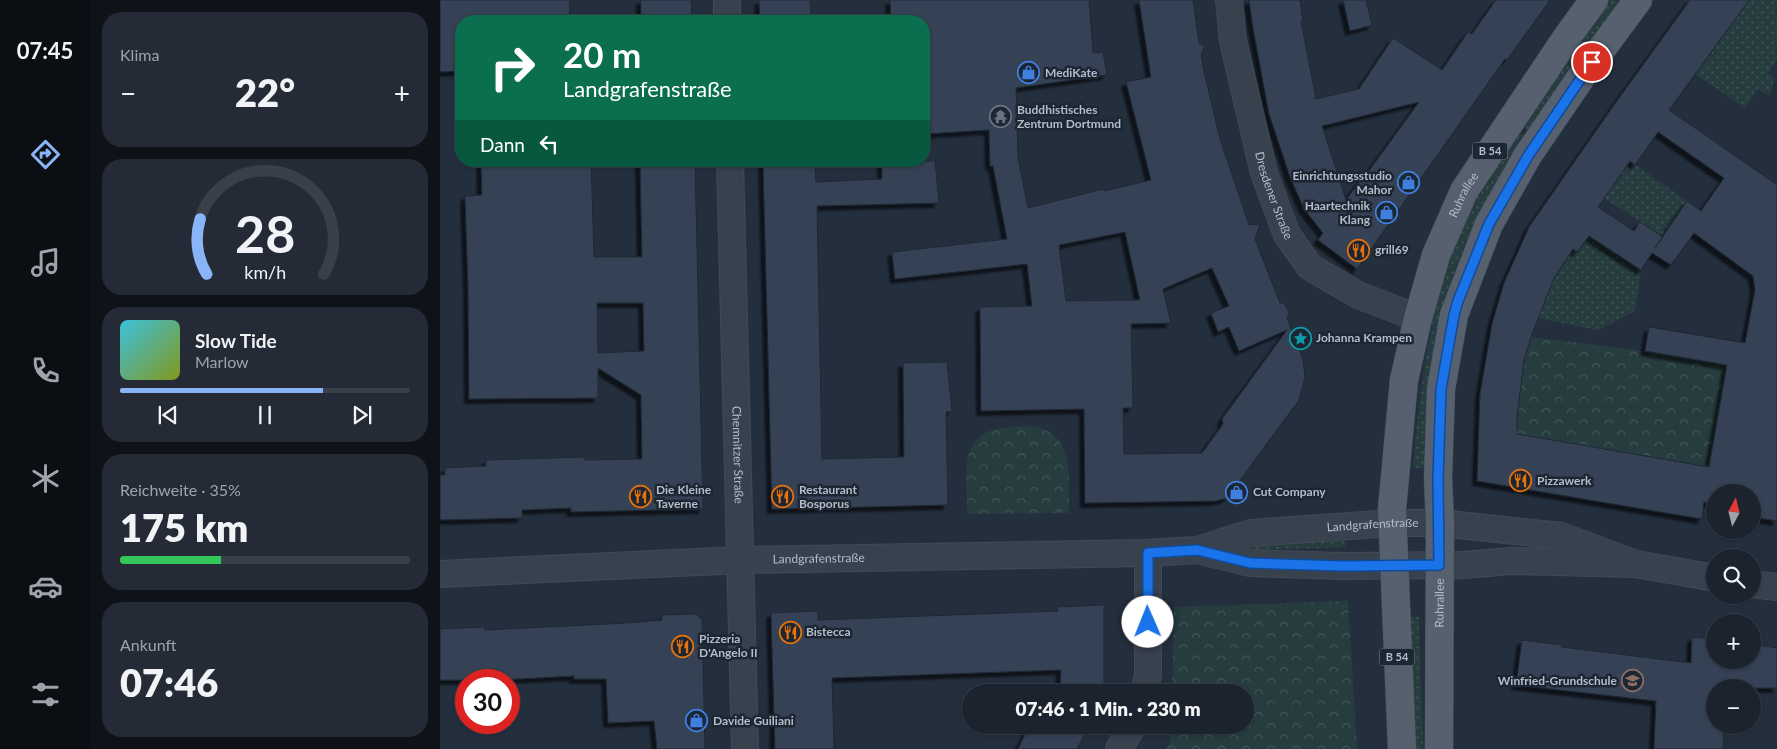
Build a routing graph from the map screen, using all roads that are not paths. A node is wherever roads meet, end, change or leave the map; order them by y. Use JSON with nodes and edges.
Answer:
{"nodes":[{"id":1,"x":727,"y":0,"type":"edge"},
{"id":2,"x":1229,"y":0,"type":"edge"},
{"id":3,"x":1594,"y":0,"type":"edge"},
{"id":4,"x":1638,"y":0,"type":"edge"},
{"id":5,"x":727,"y":15,"type":"edge"},
{"id":6,"x":730,"y":167,"type":"edge"},
{"id":7,"x":1418,"y":318,"type":"junction"},
{"id":8,"x":1392,"y":523,"type":"junction"},
{"id":9,"x":1440,"y":523,"type":"junction"},
{"id":10,"x":1197,"y":550,"type":"junction"},
{"id":11,"x":1148,"y":553,"type":"junction"},
{"id":12,"x":741,"y":560,"type":"junction"},
{"id":13,"x":1636,"y":564,"type":"junction"},
{"id":14,"x":1393,"y":565,"type":"junction"},
{"id":15,"x":1439,"y":565,"type":"junction"},
{"id":16,"x":440,"y":574,"type":"edge"},
{"id":17,"x":1706,"y":576,"type":"edge"},
{"id":18,"x":1761,"y":585,"type":"edge"},
{"id":19,"x":1777,"y":587,"type":"edge"},
{"id":20,"x":1146,"y":684,"type":"edge"},
{"id":21,"x":1128,"y":734,"type":"edge"},
{"id":22,"x":745,"y":749,"type":"edge"},
{"id":23,"x":1120,"y":749,"type":"edge"},
{"id":24,"x":1402,"y":749,"type":"edge"},
{"id":25,"x":1439,"y":749,"type":"edge"}],
"edges":[{"from":1,"to":5,"type":"street"},
{"from":2,"to":7,"type":"street","name":"Dresdener Straße"},
{"from":3,"to":7,"type":"main road","name":"Ruhrallee","number":"B 54"},
{"from":4,"to":9,"type":"main road","name":"Ruhrallee","number":"B 54"},
{"from":6,"to":12,"type":"street","name":"Chemnitzer Straße"},
{"from":7,"to":8,"type":"main road","name":"Ruhrallee","number":"B 54"},
{"from":8,"to":9,"type":"street","name":"Landgrafenstraße"},
{"from":8,"to":10,"type":"street","name":"Landgrafenstraße"},
{"from":8,"to":14,"type":"main road","name":"Ruhrallee","number":"B 54"},
{"from":9,"to":13,"type":"street","name":"Landgrafenstraße"},
{"from":9,"to":15,"type":"main road","name":"Ruhrallee","number":"B 54"},
{"from":10,"to":11,"type":"street","name":"Landgrafenstraße"},
{"from":10,"to":14,"type":"street","name":"Landgrafenstraße"},
{"from":11,"to":12,"type":"street","name":"Landgrafenstraße"},
{"from":11,"to":20,"type":"street"},
{"from":12,"to":16,"type":"street","name":"Landgrafenstraße"},
{"from":12,"to":22,"type":"street","name":"Chemnitzer Straße"},
{"from":13,"to":15,"type":"street","name":"Landgrafenstraße"},
{"from":13,"to":17,"type":"street","name":"Landgrafenstraße"},
{"from":14,"to":15,"type":"street","name":"Landgrafenstraße"},
{"from":14,"to":24,"type":"main road","name":"Ruhrallee","number":"B 54"},
{"from":15,"to":25,"type":"main road","name":"Ruhrallee","number":"B 54"},
{"from":18,"to":19,"type":"street"},
{"from":21,"to":23,"type":"street"}]}
